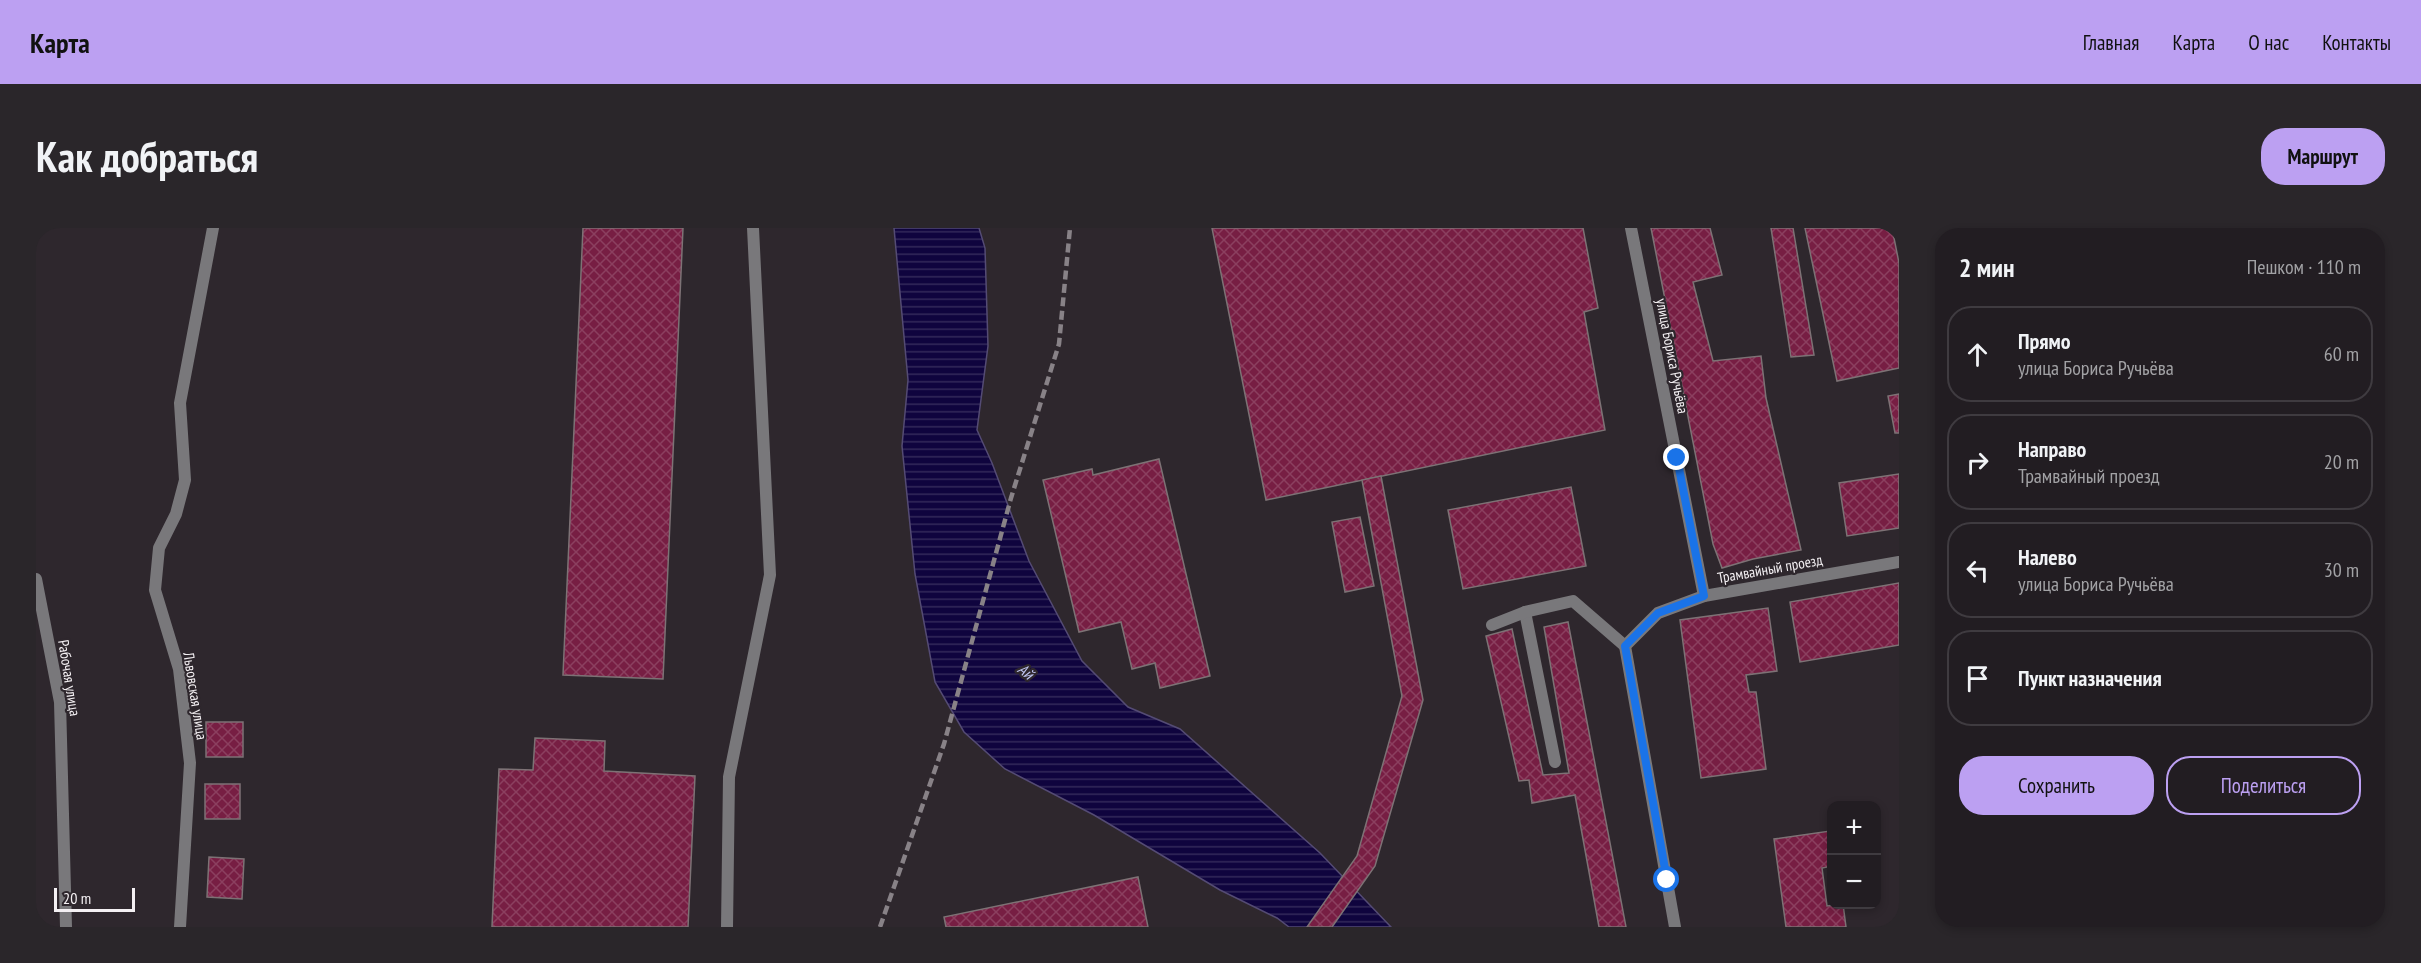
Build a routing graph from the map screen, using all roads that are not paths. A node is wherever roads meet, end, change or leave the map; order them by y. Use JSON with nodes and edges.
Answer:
{"nodes":[{"id":1,"x":213,"y":228,"type":"edge"},
{"id":2,"x":753,"y":228,"type":"edge"},
{"id":3,"x":1631,"y":228,"type":"edge"},
{"id":4,"x":1899,"y":562,"type":"edge"},
{"id":5,"x":36,"y":579,"type":"edge"},
{"id":6,"x":1704,"y":596,"type":"junction"},
{"id":7,"x":1525,"y":612,"type":"junction"},
{"id":8,"x":1492,"y":625,"type":"dead end"},
{"id":9,"x":1625,"y":646,"type":"junction"},
{"id":10,"x":1555,"y":762,"type":"dead end"},
{"id":11,"x":66,"y":927,"type":"edge"},
{"id":12,"x":180,"y":927,"type":"edge"},
{"id":13,"x":727,"y":927,"type":"edge"},
{"id":14,"x":1675,"y":927,"type":"edge"}],
"edges":[{"from":1,"to":12,"type":"street","name":"Львовская улица"},
{"from":2,"to":13,"type":"street"},
{"from":3,"to":6,"type":"street","name":"улица Бориса Ручьёва"},
{"from":4,"to":6,"type":"street","name":"Трамвайный проезд"},
{"from":5,"to":11,"type":"street","name":"Рабочая улица"},
{"from":6,"to":9,"type":"street","name":"Трамвайный проезд"},
{"from":7,"to":8,"type":"street"},
{"from":7,"to":9,"type":"street"},
{"from":7,"to":10,"type":"street"},
{"from":9,"to":14,"type":"street"}]}
